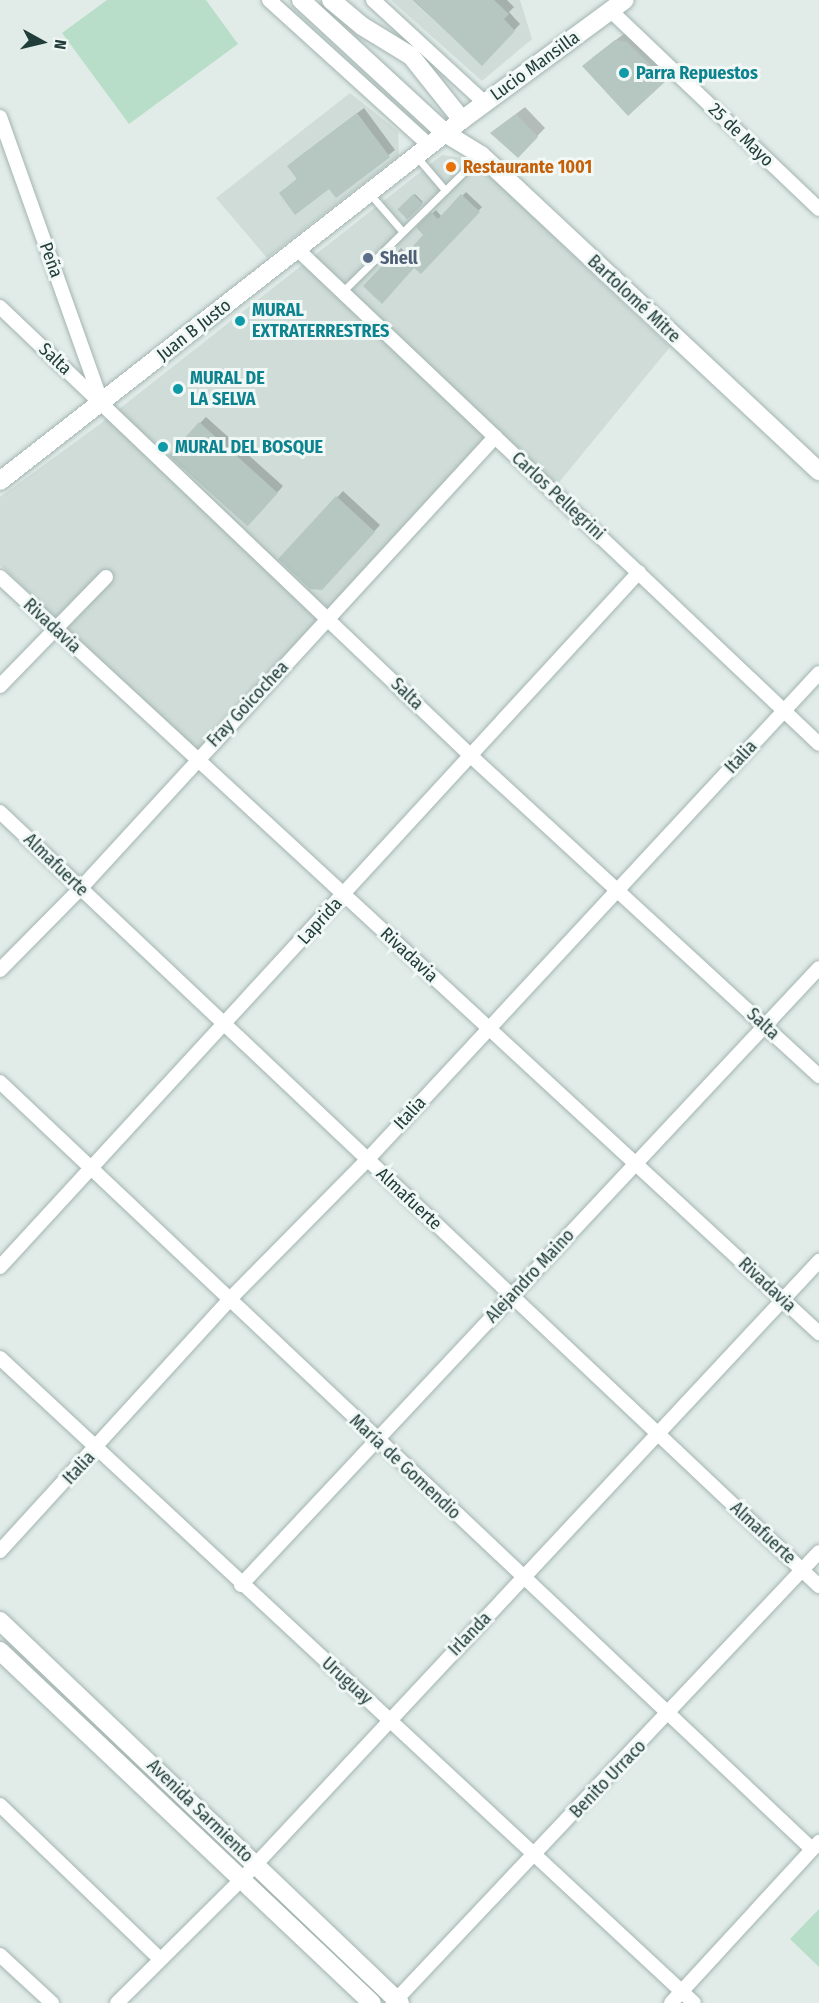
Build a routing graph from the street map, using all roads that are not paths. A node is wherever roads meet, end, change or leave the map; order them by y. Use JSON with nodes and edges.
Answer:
{"nodes":[{"id":1,"x":269,"y":0,"type":"edge"},
{"id":2,"x":301,"y":0,"type":"edge"},
{"id":3,"x":331,"y":0,"type":"edge"},
{"id":4,"x":374,"y":0,"type":"edge"},
{"id":5,"x":618,"y":5,"type":"edge"},
{"id":6,"x":485,"y":103,"type":"junction"},
{"id":7,"x":0,"y":117,"type":"edge"},
{"id":8,"x":462,"y":120,"type":"junction"},
{"id":9,"x":445,"y":133,"type":"junction"},
{"id":10,"x":422,"y":150,"type":"junction"},
{"id":11,"x":481,"y":155,"type":"junction"},
{"id":12,"x":445,"y":190,"type":"junction"},
{"id":13,"x":369,"y":192,"type":"junction"},
{"id":14,"x":819,"y":209,"type":"edge"},
{"id":15,"x":402,"y":231,"type":"junction"},
{"id":16,"x":297,"y":249,"type":"junction"},
{"id":17,"x":342,"y":292,"type":"junction"},
{"id":18,"x":0,"y":307,"type":"edge"},
{"id":19,"x":102,"y":402,"type":"junction"},
{"id":20,"x":495,"y":437,"type":"junction"},
{"id":21,"x":819,"y":471,"type":"edge"},
{"id":22,"x":0,"y":481,"type":"edge"},
{"id":23,"x":639,"y":572,"type":"junction"},
{"id":24,"x":0,"y":577,"type":"edge"},
{"id":25,"x":106,"y":577,"type":"dead end"},
{"id":26,"x":327,"y":618,"type":"junction"},
{"id":27,"x":56,"y":629,"type":"junction"},
{"id":28,"x":819,"y":673,"type":"edge"},
{"id":29,"x":0,"y":686,"type":"edge"},
{"id":30,"x":783,"y":711,"type":"junction"},
{"id":31,"x":819,"y":744,"type":"edge"},
{"id":32,"x":471,"y":756,"type":"junction"},
{"id":33,"x":198,"y":758,"type":"junction"},
{"id":34,"x":0,"y":812,"type":"edge"},
{"id":35,"x":80,"y":889,"type":"junction"},
{"id":36,"x":617,"y":890,"type":"junction"},
{"id":37,"x":344,"y":895,"type":"junction"},
{"id":38,"x":819,"y":968,"type":"edge"},
{"id":39,"x":0,"y":970,"type":"edge"},
{"id":40,"x":225,"y":1025,"type":"junction"},
{"id":41,"x":765,"y":1026,"type":"junction"},
{"id":42,"x":489,"y":1029,"type":"junction"},
{"id":43,"x":819,"y":1076,"type":"edge"},
{"id":44,"x":0,"y":1082,"type":"edge"},
{"id":45,"x":367,"y":1160,"type":"junction"},
{"id":46,"x":636,"y":1164,"type":"junction"},
{"id":47,"x":92,"y":1170,"type":"junction"},
{"id":48,"x":819,"y":1262,"type":"edge"},
{"id":49,"x":0,"y":1267,"type":"edge"},
{"id":50,"x":512,"y":1296,"type":"junction"},
{"id":51,"x":230,"y":1300,"type":"junction"},
{"id":52,"x":783,"y":1300,"type":"junction"},
{"id":53,"x":819,"y":1333,"type":"edge"},
{"id":54,"x":0,"y":1358,"type":"edge"},
{"id":55,"x":658,"y":1434,"type":"junction"},
{"id":56,"x":377,"y":1440,"type":"junction"},
{"id":57,"x":97,"y":1449,"type":"junction"},
{"id":58,"x":0,"y":1551,"type":"edge"},
{"id":59,"x":819,"y":1552,"type":"edge"},
{"id":60,"x":802,"y":1570,"type":"junction"},
{"id":61,"x":523,"y":1578,"type":"junction"},
{"id":62,"x":241,"y":1585,"type":"junction"},
{"id":63,"x":819,"y":1586,"type":"edge"},
{"id":64,"x":0,"y":1621,"type":"edge"},
{"id":65,"x":0,"y":1651,"type":"edge"},
{"id":66,"x":668,"y":1715,"type":"junction"},
{"id":67,"x":389,"y":1719,"type":"junction"},
{"id":68,"x":0,"y":1805,"type":"edge"},
{"id":69,"x":816,"y":1845,"type":"edge"},
{"id":70,"x":535,"y":1855,"type":"junction"},
{"id":71,"x":249,"y":1870,"type":"junction"},
{"id":72,"x":0,"y":1955,"type":"edge"},
{"id":73,"x":159,"y":1958,"type":"junction"},
{"id":74,"x":682,"y":1991,"type":"junction"},
{"id":75,"x":396,"y":2002,"type":"edge"},
{"id":76,"x":52,"y":2003,"type":"edge"},
{"id":77,"x":117,"y":2003,"type":"edge"},
{"id":78,"x":372,"y":2003,"type":"edge"},
{"id":79,"x":671,"y":2003,"type":"edge"},
{"id":80,"x":694,"y":2003,"type":"edge"}],
"edges":[{"from":1,"to":10,"type":"street"},
{"from":2,"to":9,"type":"main road","name":"Bartolomé Mitre"},
{"from":3,"to":8,"type":"main road"},
{"from":4,"to":6,"type":"street"},
{"from":5,"to":6,"type":"main road","name":"Lucio Mansilla"},
{"from":5,"to":14,"type":"street","name":"25 de Mayo"},
{"from":6,"to":8,"type":"main road","name":"Lucio Mansilla"},
{"from":7,"to":19,"type":"street","name":"Peña"},
{"from":8,"to":9,"type":"main road","name":"Lucio Mansilla"},
{"from":9,"to":10,"type":"main road","name":"Juan B Justo"},
{"from":9,"to":11,"type":"main road","name":"Bartolomé Mitre"},
{"from":10,"to":12,"type":"lane"},
{"from":10,"to":13,"type":"main road","name":"Juan B Justo"},
{"from":11,"to":12,"type":"lane"},
{"from":11,"to":21,"type":"main road","name":"Bartolomé Mitre"},
{"from":12,"to":15,"type":"lane"},
{"from":13,"to":15,"type":"lane"},
{"from":13,"to":16,"type":"main road","name":"Juan B Justo"},
{"from":15,"to":17,"type":"lane"},
{"from":16,"to":17,"type":"street","name":"Carlos Pellegrini"},
{"from":16,"to":19,"type":"main road","name":"Juan B Justo"},
{"from":17,"to":20,"type":"street","name":"Carlos Pellegrini"},
{"from":18,"to":19,"type":"street","name":"Salta"},
{"from":19,"to":22,"type":"main road","name":"Juan B Justo"},
{"from":19,"to":26,"type":"street","name":"Salta"},
{"from":20,"to":23,"type":"street","name":"Carlos Pellegrini"},
{"from":20,"to":26,"type":"street","name":"Fray Goicochea"},
{"from":23,"to":30,"type":"street","name":"Carlos Pellegrini"},
{"from":23,"to":32,"type":"street","name":"Laprida"},
{"from":24,"to":27,"type":"street","name":"Rivadavia"},
{"from":25,"to":27,"type":"street"},
{"from":26,"to":32,"type":"street","name":"Salta"},
{"from":26,"to":33,"type":"street","name":"Fray Goicochea"},
{"from":27,"to":29,"type":"street"},
{"from":27,"to":33,"type":"street","name":"Rivadavia"},
{"from":28,"to":30,"type":"street","name":"Italia"},
{"from":30,"to":31,"type":"street","name":"Carlos Pellegrini"},
{"from":30,"to":36,"type":"street","name":"Italia"},
{"from":32,"to":36,"type":"street","name":"Salta"},
{"from":32,"to":37,"type":"street","name":"Laprida"},
{"from":33,"to":35,"type":"street","name":"Fray Goicochea"},
{"from":33,"to":37,"type":"street","name":"Rivadavia"},
{"from":34,"to":35,"type":"street","name":"Almafuerte"},
{"from":35,"to":39,"type":"street","name":"Fray Goicochea"},
{"from":35,"to":40,"type":"street","name":"Almafuerte"},
{"from":36,"to":41,"type":"street","name":"Salta"},
{"from":36,"to":42,"type":"street","name":"Italia"},
{"from":37,"to":40,"type":"street","name":"Laprida"},
{"from":37,"to":42,"type":"street","name":"Rivadavia"},
{"from":38,"to":41,"type":"street","name":"Alejandro Maino"},
{"from":40,"to":45,"type":"street","name":"Almafuerte"},
{"from":40,"to":47,"type":"street","name":"Laprida"},
{"from":41,"to":43,"type":"street","name":"Salta"},
{"from":41,"to":46,"type":"street","name":"Alejandro Maino"},
{"from":42,"to":45,"type":"street","name":"Italia"},
{"from":42,"to":46,"type":"street","name":"Rivadavia"},
{"from":44,"to":47,"type":"street","name":"María de Gomendio"},
{"from":45,"to":50,"type":"street","name":"Almafuerte"},
{"from":45,"to":51,"type":"street","name":"Italia"},
{"from":46,"to":50,"type":"street","name":"Alejandro Maino"},
{"from":46,"to":52,"type":"street","name":"Rivadavia"},
{"from":47,"to":49,"type":"street","name":"Laprida"},
{"from":47,"to":51,"type":"street","name":"María de Gomendio"},
{"from":48,"to":52,"type":"street","name":"Irlanda"},
{"from":50,"to":55,"type":"street","name":"Almafuerte"},
{"from":50,"to":56,"type":"street","name":"Alejandro Maino"},
{"from":51,"to":56,"type":"street","name":"María de Gomendio"},
{"from":51,"to":57,"type":"street","name":"Italia"},
{"from":52,"to":53,"type":"street","name":"Rivadavia"},
{"from":52,"to":55,"type":"street","name":"Irlanda"},
{"from":54,"to":57,"type":"street","name":"Uruguay"},
{"from":55,"to":60,"type":"street","name":"Almafuerte"},
{"from":55,"to":61,"type":"street","name":"Irlanda"},
{"from":56,"to":61,"type":"street","name":"María de Gomendio"},
{"from":56,"to":62,"type":"street","name":"Alejandro Maino"},
{"from":57,"to":58,"type":"street","name":"Italia"},
{"from":57,"to":62,"type":"street","name":"Uruguay"},
{"from":59,"to":60,"type":"street","name":"Benito Urraco"},
{"from":60,"to":63,"type":"street","name":"Almafuerte"},
{"from":60,"to":66,"type":"street","name":"Benito Urraco"},
{"from":61,"to":66,"type":"street","name":"María de Gomendio"},
{"from":61,"to":67,"type":"street","name":"Irlanda"},
{"from":62,"to":67,"type":"street","name":"Uruguay"},
{"from":64,"to":71,"type":"main road","name":"Avenida Sarmiento"},
{"from":65,"to":71,"type":"main road","name":"Avenida Sarmiento"},
{"from":66,"to":69,"type":"street","name":"María de Gomendio"},
{"from":66,"to":70,"type":"street","name":"Benito Urraco"},
{"from":67,"to":70,"type":"street","name":"Uruguay"},
{"from":67,"to":71,"type":"street","name":"Irlanda"},
{"from":68,"to":73,"type":"street"},
{"from":69,"to":74,"type":"street"},
{"from":70,"to":74,"type":"street","name":"Uruguay"},
{"from":70,"to":75,"type":"street","name":"Benito Urraco"},
{"from":71,"to":73,"type":"street","name":"Irlanda"},
{"from":71,"to":75,"type":"main road","name":"Avenida Sarmiento"},
{"from":71,"to":78,"type":"main road","name":"Avenida Sarmiento"},
{"from":72,"to":76,"type":"street"},
{"from":73,"to":77,"type":"street","name":"Irlanda"},
{"from":74,"to":79,"type":"street"},
{"from":74,"to":80,"type":"street","name":"Uruguay"}]}
